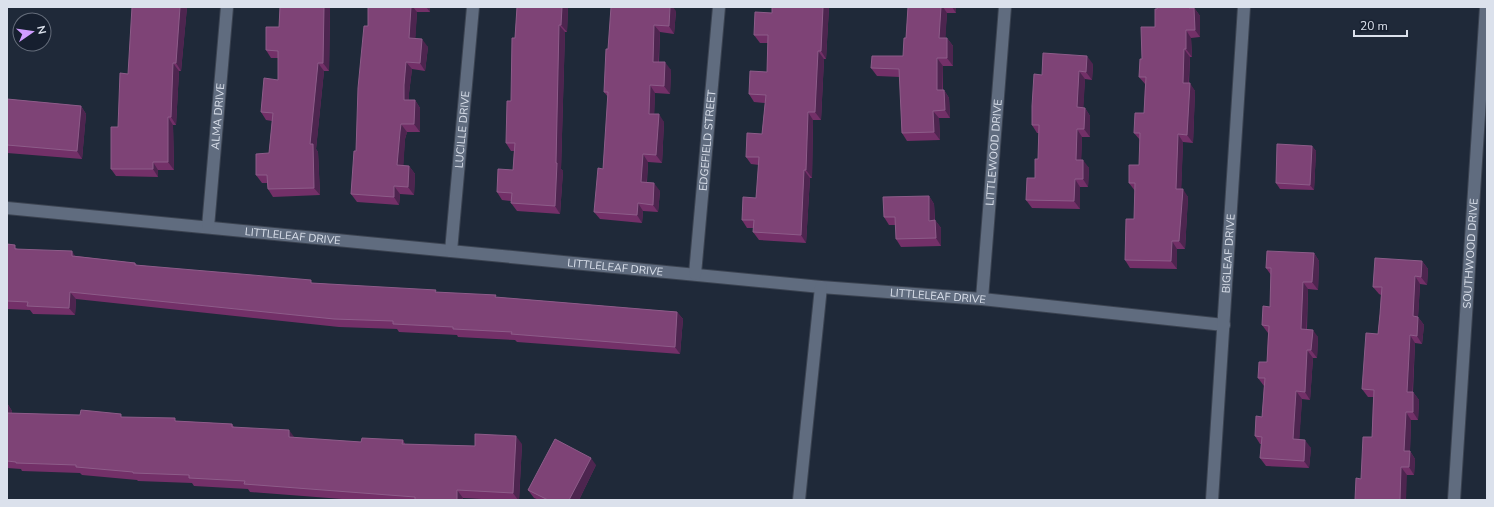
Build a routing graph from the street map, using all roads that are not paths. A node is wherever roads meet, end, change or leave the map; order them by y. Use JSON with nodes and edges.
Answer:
{"nodes":[{"id":1,"x":227,"y":7,"type":"edge"},
{"id":2,"x":473,"y":7,"type":"edge"},
{"id":3,"x":719,"y":7,"type":"edge"},
{"id":4,"x":1005,"y":7,"type":"edge"},
{"id":5,"x":1244,"y":7,"type":"edge"},
{"id":6,"x":1486,"y":7,"type":"edge"},
{"id":7,"x":7,"y":208,"type":"edge"},
{"id":8,"x":208,"y":227,"type":"junction"},
{"id":9,"x":451,"y":251,"type":"junction"},
{"id":10,"x":695,"y":274,"type":"junction"},
{"id":11,"x":821,"y":287,"type":"junction"},
{"id":12,"x":982,"y":299,"type":"junction"},
{"id":13,"x":1224,"y":325,"type":"junction"},
{"id":14,"x":799,"y":500,"type":"edge"},
{"id":15,"x":1212,"y":500,"type":"edge"},
{"id":16,"x":1454,"y":500,"type":"edge"}],
"edges":[{"from":1,"to":8,"type":"street","name":"ALMA DRIVE"},
{"from":2,"to":9,"type":"street","name":"LUCILLE DRIVE"},
{"from":3,"to":10,"type":"street","name":"EDGEFIELD STREET"},
{"from":4,"to":12,"type":"street","name":"LITTLEWOOD DRIVE"},
{"from":5,"to":13,"type":"street","name":"BIGLEAF DRIVE"},
{"from":6,"to":16,"type":"street","name":"SOUTHWOOD DRIVE"},
{"from":7,"to":8,"type":"street","name":"LITTLELEAF DRIVE"},
{"from":8,"to":9,"type":"street","name":"LITTLELEAF DRIVE"},
{"from":9,"to":10,"type":"street","name":"LITTLELEAF DRIVE"},
{"from":10,"to":11,"type":"street","name":"LITTLELEAF DRIVE"},
{"from":11,"to":12,"type":"street","name":"LITTLELEAF DRIVE"},
{"from":11,"to":14,"type":"street"},
{"from":12,"to":13,"type":"street","name":"LITTLELEAF DRIVE"},
{"from":13,"to":15,"type":"street","name":"BIGLEAF DRIVE"}]}
